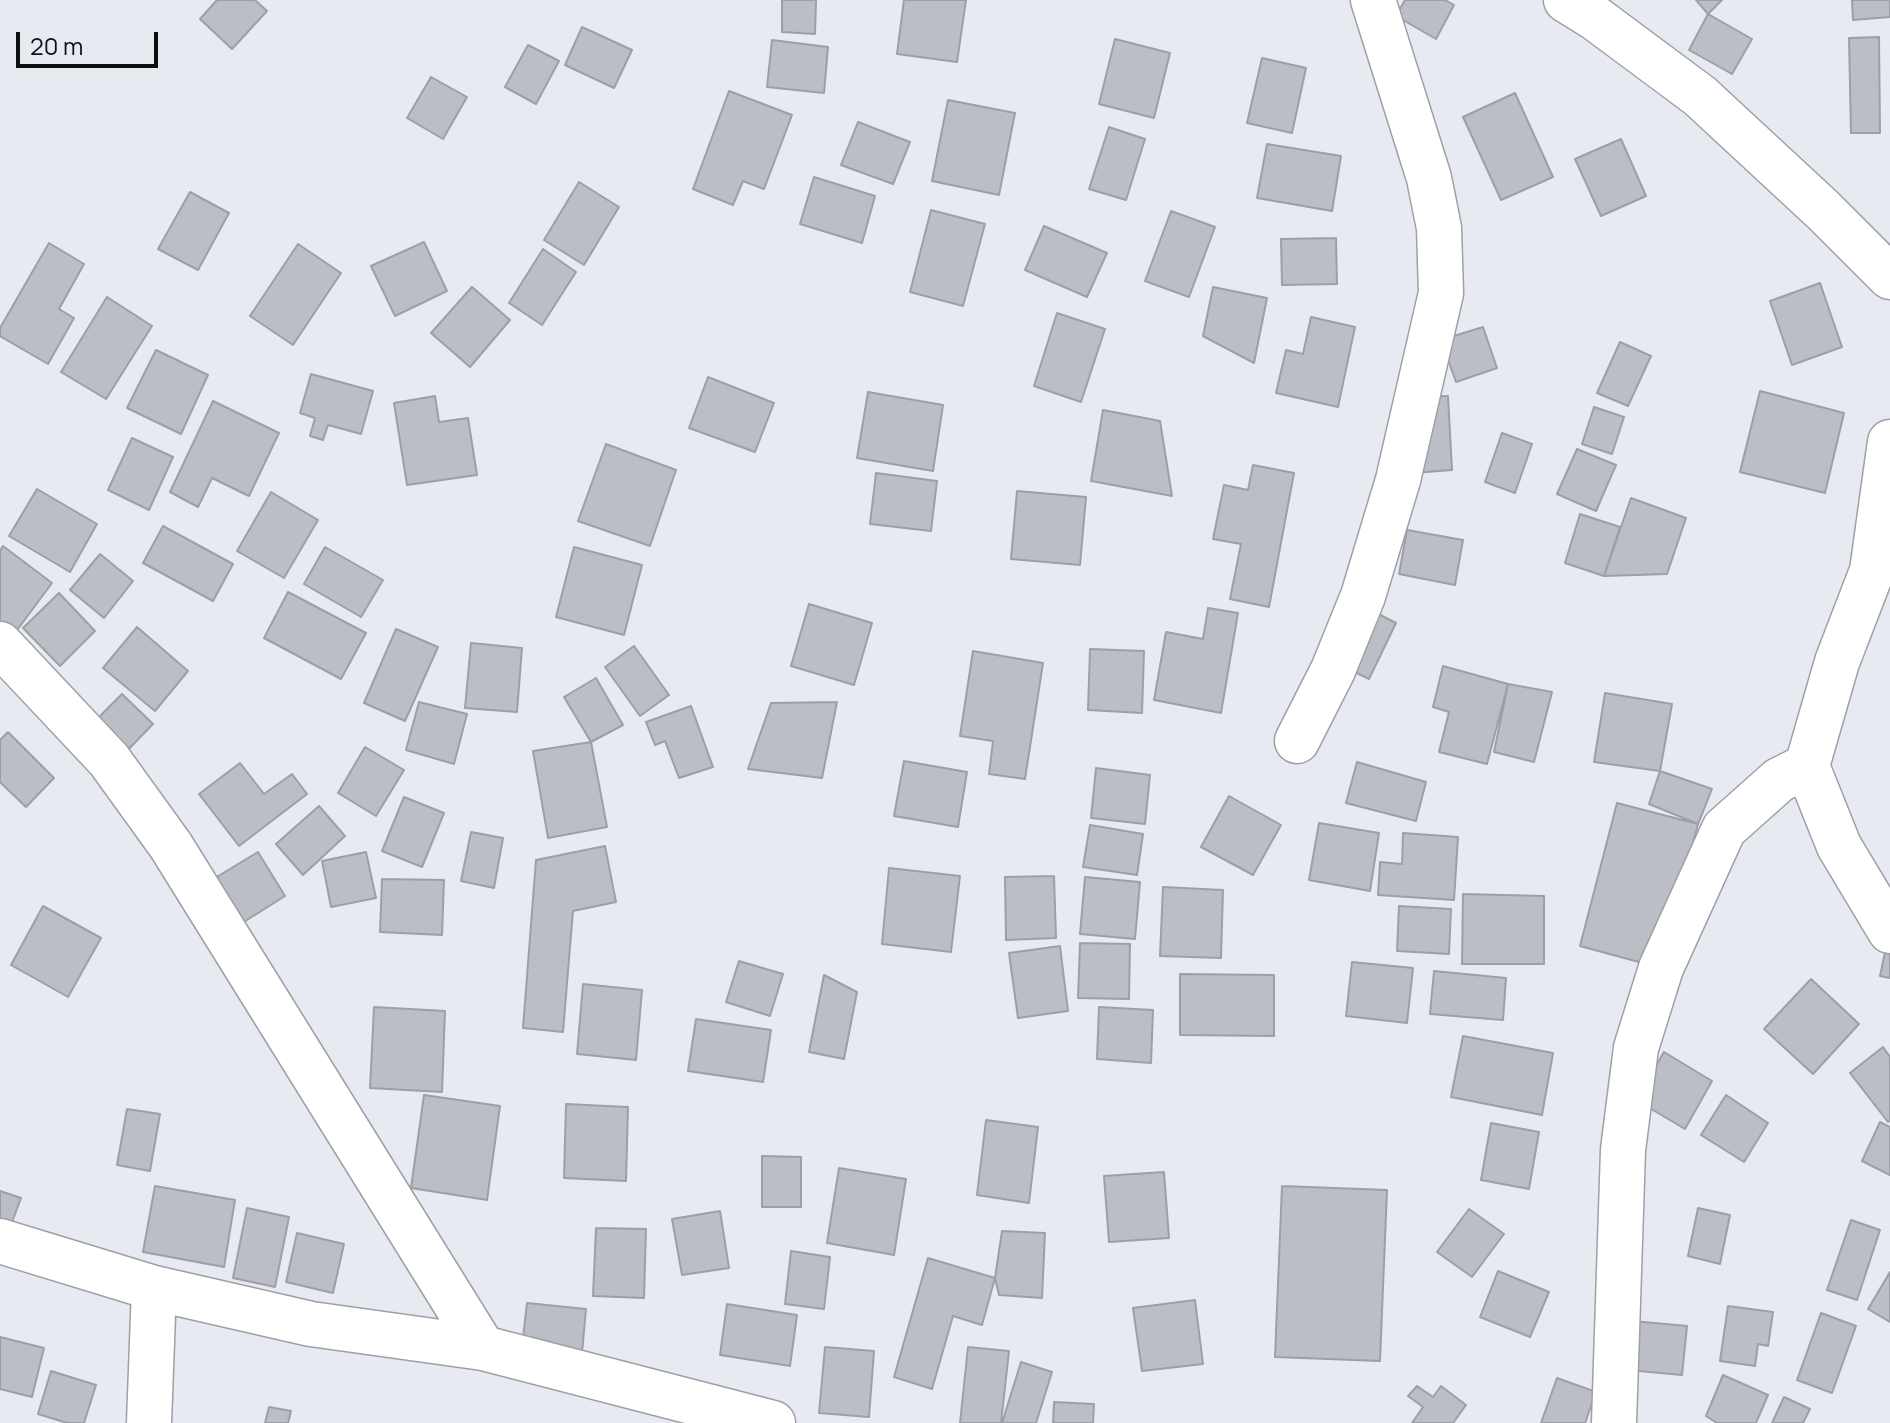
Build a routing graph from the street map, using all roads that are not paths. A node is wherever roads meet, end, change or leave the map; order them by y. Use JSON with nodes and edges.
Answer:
{"nodes":[{"id":1,"x":1373,"y":0,"type":"edge"},
{"id":2,"x":1566,"y":0,"type":"edge"},
{"id":3,"x":1890,"y":277,"type":"edge"},
{"id":4,"x":1890,"y":442,"type":"edge"},
{"id":5,"x":0,"y":644,"type":"edge"},
{"id":6,"x":1297,"y":741,"type":"dead end"},
{"id":7,"x":1807,"y":766,"type":"junction"},
{"id":8,"x":1890,"y":931,"type":"edge"},
{"id":9,"x":0,"y":1241,"type":"edge"},
{"id":10,"x":154,"y":1288,"type":"junction"},
{"id":11,"x":483,"y":1348,"type":"junction"},
{"id":12,"x":149,"y":1423,"type":"edge"},
{"id":13,"x":773,"y":1423,"type":"edge"},
{"id":14,"x":1614,"y":1423,"type":"edge"}],
"edges":[{"from":1,"to":6,"type":"street"},
{"from":2,"to":3,"type":"street"},
{"from":4,"to":7,"type":"street"},
{"from":5,"to":11,"type":"street"},
{"from":7,"to":8,"type":"street"},
{"from":7,"to":14,"type":"street"},
{"from":9,"to":10,"type":"street"},
{"from":10,"to":11,"type":"street"},
{"from":10,"to":12,"type":"street"},
{"from":11,"to":13,"type":"street"}]}
